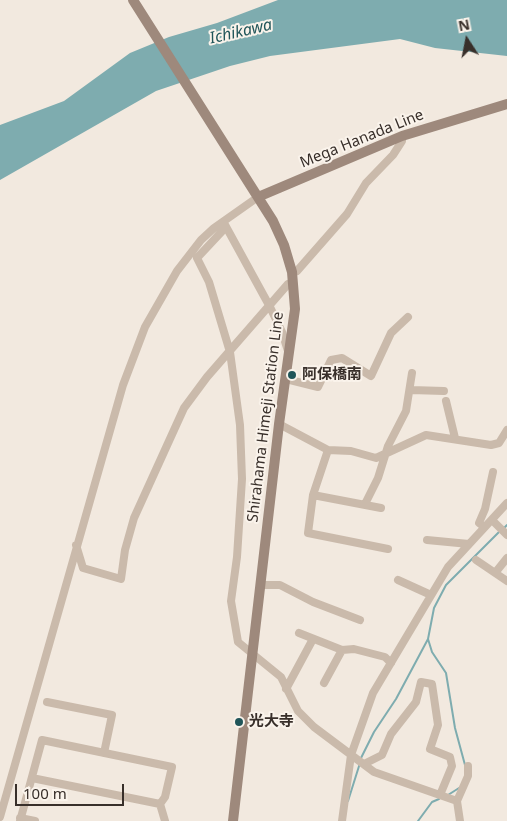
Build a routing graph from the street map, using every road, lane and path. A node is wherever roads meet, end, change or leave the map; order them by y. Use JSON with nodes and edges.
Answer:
{"nodes":[{"id":1,"x":133,"y":0,"type":"edge"},
{"id":2,"x":507,"y":104,"type":"edge"},
{"id":3,"x":402,"y":136,"type":"junction"},
{"id":4,"x":257,"y":195,"type":"junction"},
{"id":5,"x":225,"y":224,"type":"junction"},
{"id":6,"x":297,"y":271,"type":"dead end"},
{"id":7,"x":288,"y":284,"type":"dead end"},
{"id":8,"x":270,"y":307,"type":"junction"},
{"id":9,"x":408,"y":317,"type":"dead end"},
{"id":10,"x":230,"y":352,"type":"junction"},
{"id":11,"x":289,"y":355,"type":"junction"},
{"id":12,"x":412,"y":373,"type":"dead end"},
{"id":13,"x":286,"y":379,"type":"junction"},
{"id":14,"x":411,"y":390,"type":"junction"},
{"id":15,"x":444,"y":391,"type":"dead end"},
{"id":16,"x":446,"y":401,"type":"dead end"},
{"id":17,"x":279,"y":424,"type":"junction"},
{"id":18,"x":507,"y":429,"type":"edge"},
{"id":19,"x":454,"y":438,"type":"junction"},
{"id":20,"x":328,"y":450,"type":"junction"},
{"id":21,"x":386,"y":453,"type":"junction"},
{"id":22,"x":493,"y":472,"type":"dead end"},
{"id":23,"x":313,"y":495,"type":"junction"},
{"id":24,"x":507,"y":503,"type":"edge"},
{"id":25,"x":365,"y":504,"type":"junction"},
{"id":26,"x":381,"y":508,"type":"dead end"},
{"id":27,"x":492,"y":520,"type":"junction"},
{"id":28,"x":484,"y":527,"type":"junction"},
{"id":29,"x":503,"y":532,"type":"edge"},
{"id":30,"x":427,"y":540,"type":"dead end"},
{"id":31,"x":469,"y":544,"type":"junction"},
{"id":32,"x":76,"y":545,"type":"junction"},
{"id":33,"x":388,"y":549,"type":"dead end"},
{"id":34,"x":507,"y":558,"type":"edge"},
{"id":35,"x":476,"y":560,"type":"dead end"},
{"id":36,"x":495,"y":573,"type":"junction"},
{"id":37,"x":398,"y":580,"type":"dead end"},
{"id":38,"x":507,"y":581,"type":"edge"},
{"id":39,"x":260,"y":585,"type":"junction"},
{"id":40,"x":431,"y":595,"type":"junction"},
{"id":41,"x":360,"y":620,"type":"dead end"},
{"id":42,"x":299,"y":633,"type":"dead end"},
{"id":43,"x":313,"y":639,"type":"junction"},
{"id":44,"x":342,"y":650,"type":"junction"},
{"id":45,"x":252,"y":655,"type":"junction"},
{"id":46,"x":391,"y":663,"type":"junction"},
{"id":47,"x":324,"y":683,"type":"dead end"},
{"id":48,"x":286,"y":689,"type":"junction"},
{"id":49,"x":47,"y":702,"type":"dead end"},
{"id":50,"x":104,"y":752,"type":"junction"},
{"id":51,"x":351,"y":755,"type":"junction"},
{"id":52,"x":364,"y":764,"type":"junction"},
{"id":53,"x":468,"y":766,"type":"dead end"},
{"id":54,"x":32,"y":778,"type":"junction"},
{"id":55,"x":440,"y":795,"type":"junction"},
{"id":56,"x":453,"y":799,"type":"junction"},
{"id":57,"x":160,"y":804,"type":"junction"},
{"id":58,"x":0,"y":817,"type":"edge"},
{"id":59,"x":20,"y":819,"type":"edge"},
{"id":60,"x":35,"y":821,"type":"edge"},
{"id":61,"x":166,"y":821,"type":"edge"},
{"id":62,"x":233,"y":821,"type":"edge"},
{"id":63,"x":342,"y":821,"type":"edge"},
{"id":64,"x":460,"y":821,"type":"edge"}],
"edges":[{"from":1,"to":4,"type":"main road","name":"Shirahama Himeji Station Line"},
{"from":2,"to":3,"type":"main road","name":"Mega Hanada Line"},
{"from":3,"to":4,"type":"main road","name":"Mega Hanada Line"},
{"from":3,"to":6,"type":"street"},
{"from":4,"to":5,"type":"street"},
{"from":4,"to":11,"type":"main road","name":"Shirahama Himeji Station Line"},
{"from":5,"to":8,"type":"street"},
{"from":5,"to":10,"type":"street"},
{"from":5,"to":32,"type":"street"},
{"from":7,"to":8,"type":"street"},
{"from":8,"to":10,"type":"street"},
{"from":8,"to":11,"type":"street"},
{"from":9,"to":13,"type":"street"},
{"from":10,"to":32,"type":"street"},
{"from":10,"to":45,"type":"street"},
{"from":11,"to":13,"type":"main road","name":"Shirahama Himeji Station Line"},
{"from":12,"to":14,"type":"street"},
{"from":13,"to":17,"type":"main road","name":"Shirahama Himeji Station Line"},
{"from":14,"to":15,"type":"street"},
{"from":14,"to":21,"type":"street"},
{"from":16,"to":19,"type":"street"},
{"from":17,"to":20,"type":"street"},
{"from":17,"to":39,"type":"main road","name":"Shirahama Himeji Station Line"},
{"from":18,"to":19,"type":"street"},
{"from":19,"to":21,"type":"street"},
{"from":20,"to":21,"type":"street"},
{"from":20,"to":23,"type":"street"},
{"from":21,"to":25,"type":"street"},
{"from":22,"to":28,"type":"street"},
{"from":23,"to":25,"type":"street"},
{"from":23,"to":33,"type":"street"},
{"from":24,"to":27,"type":"street"},
{"from":25,"to":26,"type":"street"},
{"from":27,"to":28,"type":"street"},
{"from":27,"to":29,"type":"street"},
{"from":28,"to":31,"type":"street"},
{"from":30,"to":31,"type":"street"},
{"from":31,"to":40,"type":"street"},
{"from":32,"to":58,"type":"street"},
{"from":34,"to":36,"type":"street"},
{"from":35,"to":36,"type":"street"},
{"from":36,"to":38,"type":"street"},
{"from":37,"to":40,"type":"street"},
{"from":39,"to":41,"type":"street"},
{"from":39,"to":45,"type":"main road","name":"Shirahama Himeji Station Line"},
{"from":40,"to":46,"type":"street"},
{"from":42,"to":43,"type":"street"},
{"from":43,"to":44,"type":"street"},
{"from":43,"to":48,"type":"street"},
{"from":44,"to":46,"type":"street"},
{"from":44,"to":47,"type":"street"},
{"from":45,"to":48,"type":"street"},
{"from":45,"to":62,"type":"main road","name":"Shirahama Himeji Station Line"},
{"from":46,"to":51,"type":"street"},
{"from":48,"to":51,"type":"street"},
{"from":49,"to":50,"type":"street"},
{"from":50,"to":54,"type":"street"},
{"from":50,"to":57,"type":"street"},
{"from":51,"to":52,"type":"street"},
{"from":51,"to":63,"type":"street"},
{"from":52,"to":55,"type":"street"},
{"from":52,"to":55,"type":"street"},
{"from":53,"to":56,"type":"street"},
{"from":54,"to":57,"type":"street"},
{"from":54,"to":59,"type":"street"},
{"from":55,"to":56,"type":"street"},
{"from":56,"to":64,"type":"street"},
{"from":57,"to":61,"type":"street"},
{"from":59,"to":60,"type":"street"}]}
